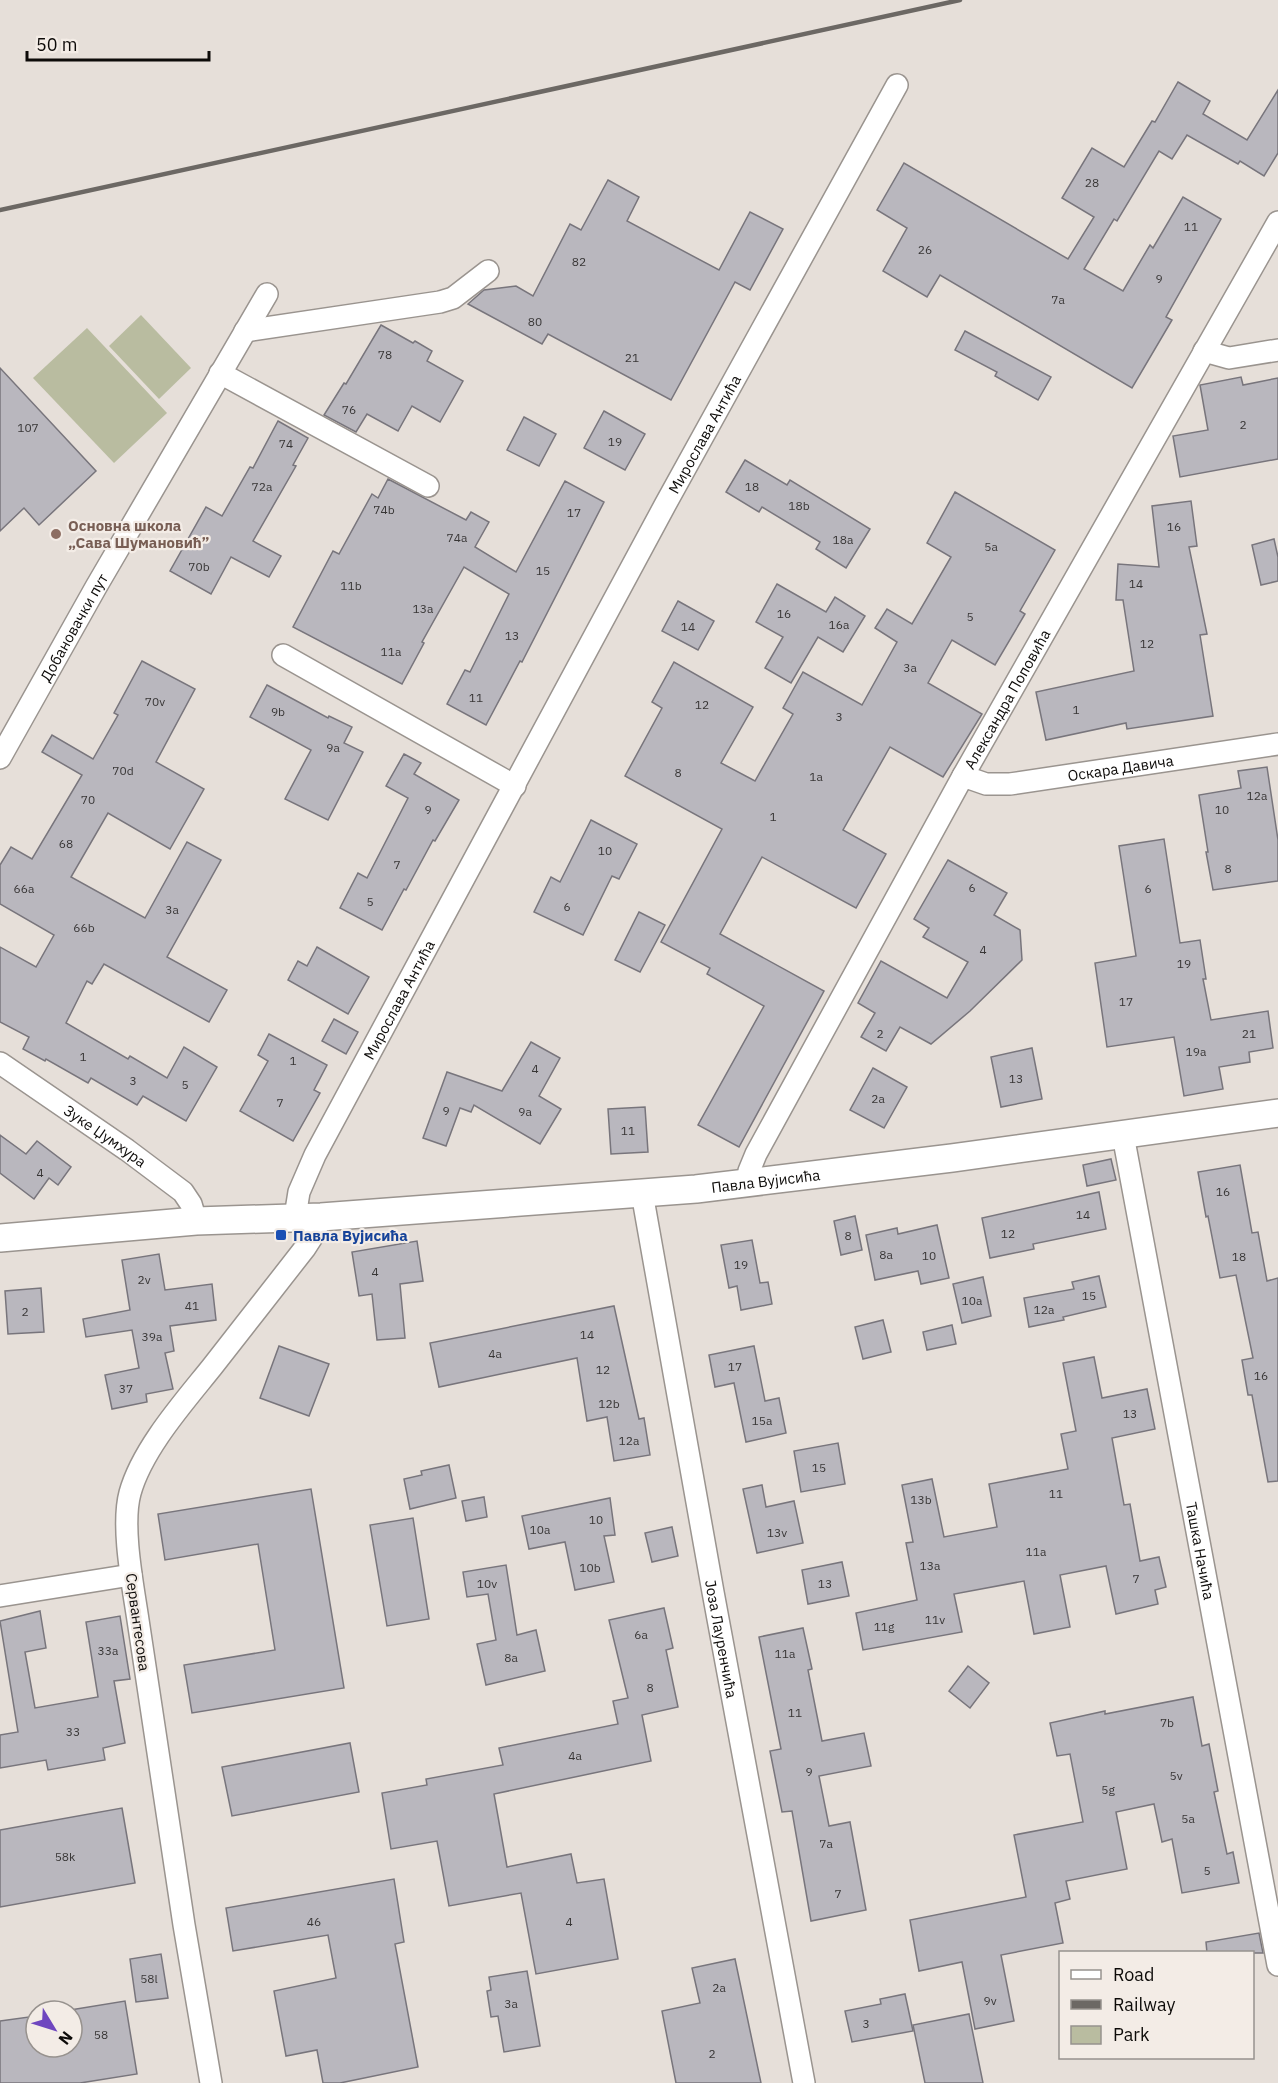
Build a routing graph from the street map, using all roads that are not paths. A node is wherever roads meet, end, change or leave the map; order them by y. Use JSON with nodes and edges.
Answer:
{"nodes":[{"id":1,"x":897,"y":85,"type":"dead end"},
{"id":2,"x":1278,"y":222,"type":"edge"},
{"id":3,"x":488,"y":271,"type":"dead end"},
{"id":4,"x":267,"y":294,"type":"dead end"},
{"id":5,"x":245,"y":331,"type":"junction"},
{"id":6,"x":1278,"y":350,"type":"edge"},
{"id":7,"x":1204,"y":351,"type":"junction"},
{"id":8,"x":220,"y":373,"type":"junction"},
{"id":9,"x":428,"y":486,"type":"dead end"},
{"id":10,"x":283,"y":656,"type":"dead end"},
{"id":11,"x":1278,"y":744,"type":"edge"},
{"id":12,"x":0,"y":758,"type":"edge"},
{"id":13,"x":963,"y":776,"type":"junction"},
{"id":14,"x":515,"y":786,"type":"junction"},
{"id":15,"x":0,"y":1063,"type":"edge"},
{"id":16,"x":1278,"y":1113,"type":"edge"},
{"id":17,"x":1123,"y":1135,"type":"junction"},
{"id":18,"x":748,"y":1182,"type":"junction"},
{"id":19,"x":642,"y":1193,"type":"junction"},
{"id":20,"x":308,"y":1217,"type":"junction"},
{"id":21,"x":196,"y":1221,"type":"junction"},
{"id":22,"x":0,"y":1238,"type":"edge"},
{"id":23,"x":131,"y":1575,"type":"junction"},
{"id":24,"x":0,"y":1596,"type":"edge"},
{"id":25,"x":1278,"y":1965,"type":"edge"},
{"id":26,"x":211,"y":2083,"type":"edge"},
{"id":27,"x":804,"y":2083,"type":"edge"}],
"edges":[{"from":1,"to":14,"type":"street","name":"Мирослава Антића"},
{"from":2,"to":7,"type":"street","name":"Александра Поповића"},
{"from":3,"to":5,"type":"street"},
{"from":4,"to":5,"type":"street","name":"Добановачки пут"},
{"from":5,"to":8,"type":"street","name":"Добановачки пут"},
{"from":6,"to":7,"type":"street"},
{"from":7,"to":13,"type":"street","name":"Александра Поповића"},
{"from":8,"to":9,"type":"street"},
{"from":8,"to":12,"type":"street","name":"Добановачки пут"},
{"from":10,"to":14,"type":"street"},
{"from":11,"to":13,"type":"street","name":"Оскара Давича"},
{"from":13,"to":18,"type":"street","name":"Александра Поповића"},
{"from":14,"to":20,"type":"street","name":"Мирослава Антића"},
{"from":15,"to":21,"type":"street","name":"Зуке Џумхура"},
{"from":16,"to":17,"type":"street","name":"Павла Вујисића"},
{"from":17,"to":18,"type":"street","name":"Павла Вујисића"},
{"from":17,"to":25,"type":"street","name":"Ташка Начића"},
{"from":18,"to":19,"type":"street","name":"Павла Вујисића"},
{"from":19,"to":20,"type":"street","name":"Павла Вујисића"},
{"from":19,"to":27,"type":"street","name":"Јоза Лауренчића"},
{"from":20,"to":21,"type":"street","name":"Павла Вујисића"},
{"from":20,"to":23,"type":"street","name":"Сервантесова"},
{"from":21,"to":22,"type":"street","name":"Павла Вујисића"},
{"from":23,"to":24,"type":"street"},
{"from":23,"to":26,"type":"street","name":"Сервантесова"}]}
